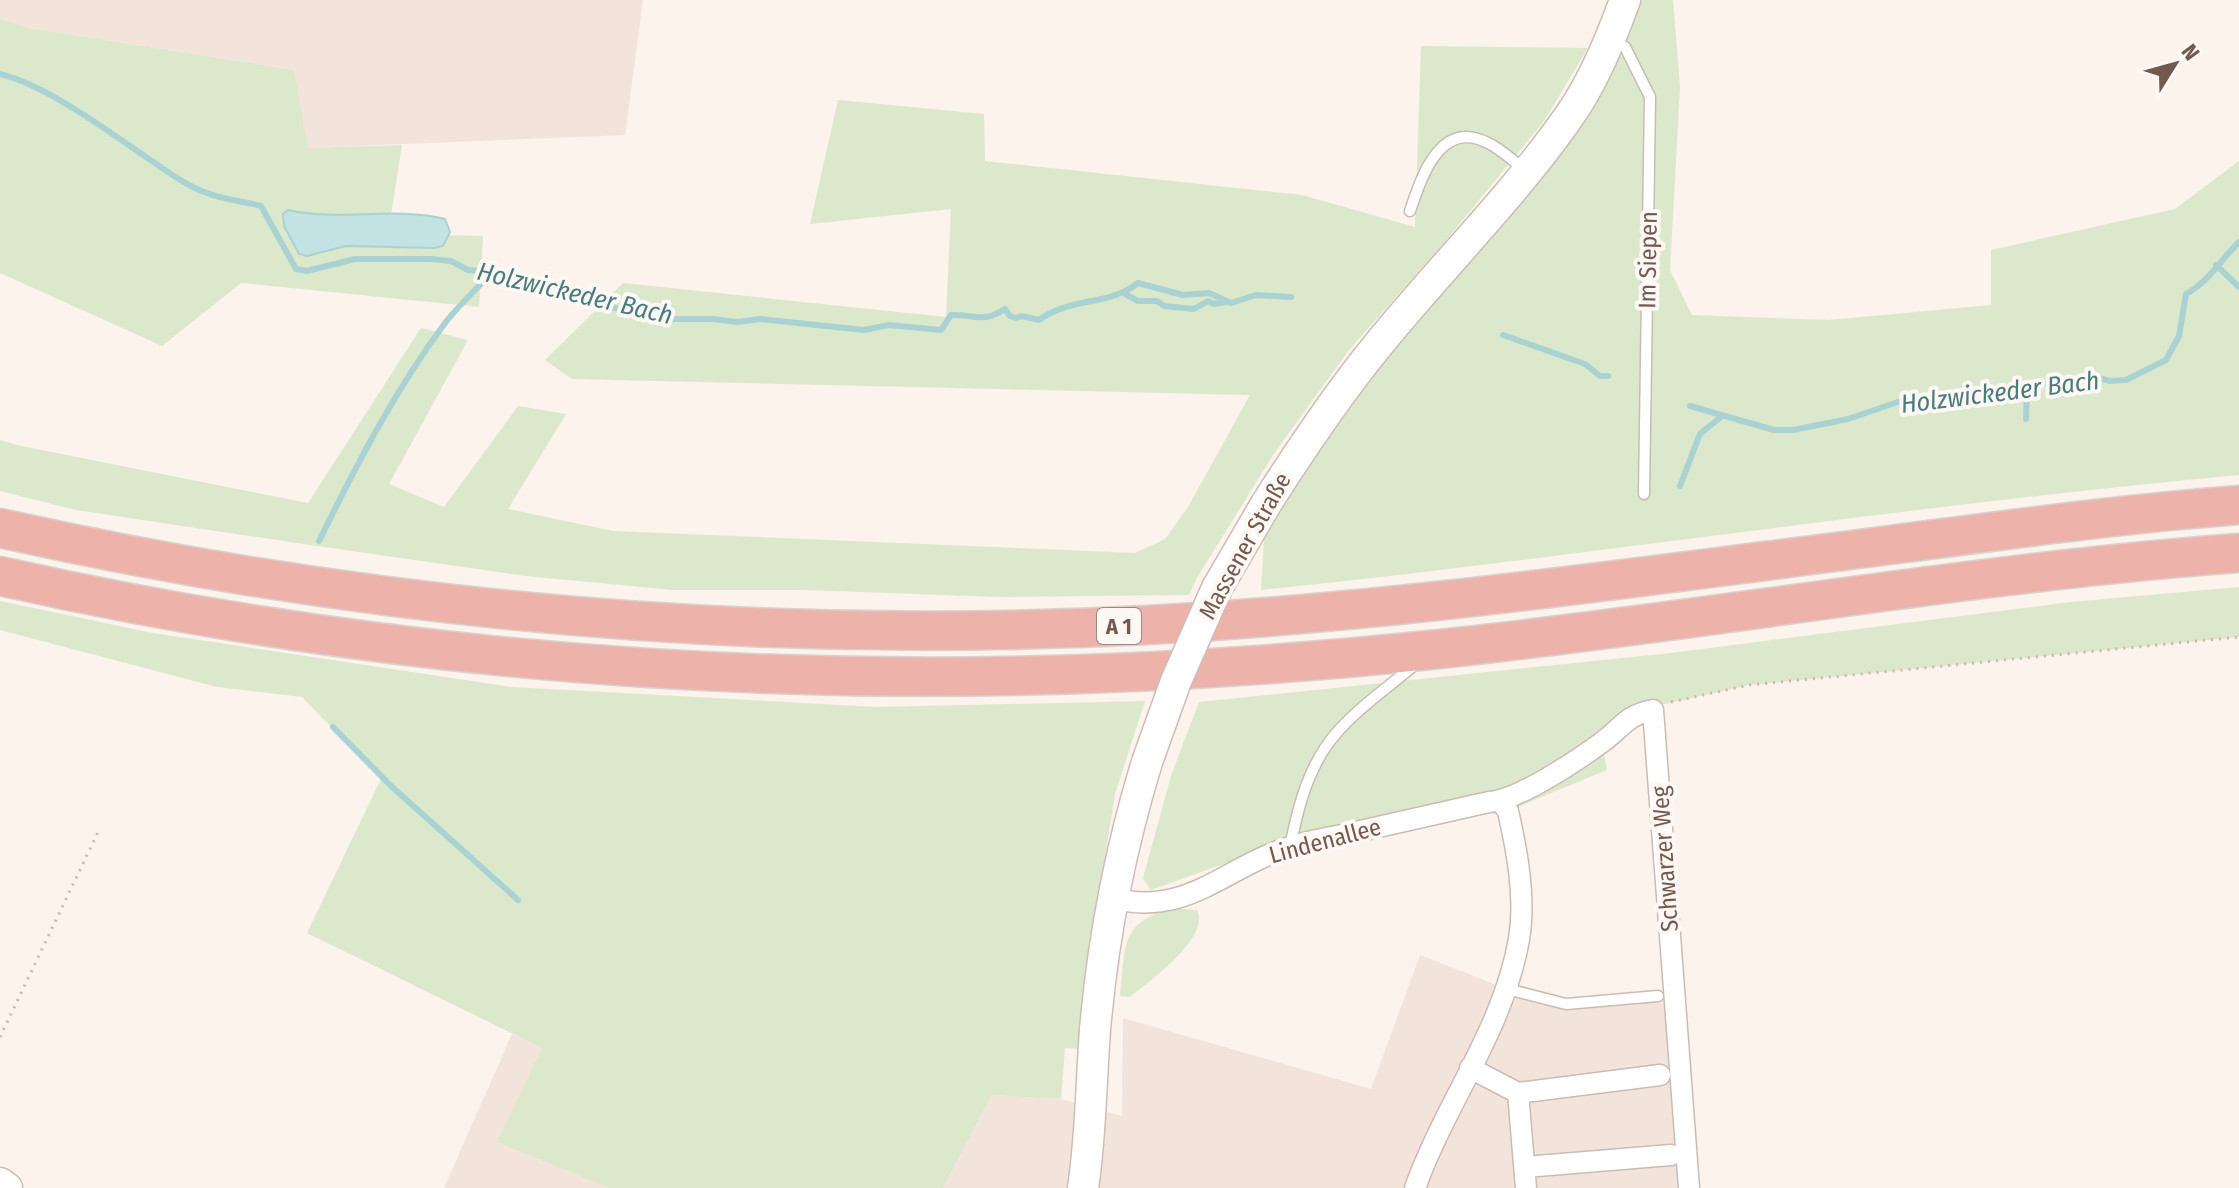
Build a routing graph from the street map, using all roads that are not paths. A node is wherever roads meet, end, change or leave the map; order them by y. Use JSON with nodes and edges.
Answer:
{"nodes":[{"id":1,"x":1625,"y":0,"type":"edge"},
{"id":2,"x":1611,"y":40,"type":"junction"},
{"id":3,"x":1527,"y":172,"type":"junction"},
{"id":4,"x":1410,"y":211,"type":"dead end"},
{"id":5,"x":1644,"y":494,"type":"dead end"},
{"id":6,"x":2239,"y":505,"type":"edge"},
{"id":7,"x":0,"y":528,"type":"edge"},
{"id":8,"x":2239,"y":553,"type":"edge"},
{"id":9,"x":0,"y":576,"type":"edge"},
{"id":10,"x":1431,"y":650,"type":"junction"},
{"id":11,"x":1500,"y":801,"type":"junction"},
{"id":12,"x":1290,"y":847,"type":"junction"},
{"id":13,"x":1111,"y":898,"type":"junction"},
{"id":14,"x":1507,"y":989,"type":"junction"},
{"id":15,"x":1658,"y":996,"type":"dead end"},
{"id":16,"x":1470,"y":1068,"type":"junction"},
{"id":17,"x":1660,"y":1075,"type":"dead end"},
{"id":18,"x":1518,"y":1093,"type":"junction"},
{"id":19,"x":1671,"y":1155,"type":"dead end"},
{"id":20,"x":1525,"y":1167,"type":"junction"},
{"id":21,"x":0,"y":1183,"type":"edge"},
{"id":22,"x":7,"y":1188,"type":"edge"},
{"id":23,"x":1083,"y":1188,"type":"edge"},
{"id":24,"x":1415,"y":1188,"type":"edge"},
{"id":25,"x":1526,"y":1188,"type":"edge"},
{"id":26,"x":1689,"y":1188,"type":"edge"}],
"edges":[{"from":1,"to":2,"type":"main road","name":"Massener Straße"},
{"from":2,"to":3,"type":"main road","name":"Massener Straße"},
{"from":2,"to":5,"type":"lane","name":"Im Siepen"},
{"from":3,"to":4,"type":"lane"},
{"from":3,"to":13,"type":"main road","name":"Massener Straße","bridge":true},
{"from":6,"to":7,"type":"highway","number":"A 1"},
{"from":8,"to":10,"type":"highway","number":"A 1"},
{"from":9,"to":10,"type":"highway","number":"A 1"},
{"from":10,"to":12,"type":"lane"},
{"from":11,"to":12,"type":"street","name":"Lindenallee"},
{"from":11,"to":14,"type":"street"},
{"from":11,"to":26,"type":"street","name":"Schwarzer Weg"},
{"from":12,"to":13,"type":"street","name":"Lindenallee"},
{"from":13,"to":23,"type":"main road","name":"Massener Straße"},
{"from":14,"to":15,"type":"lane"},
{"from":14,"to":16,"type":"street"},
{"from":16,"to":18,"type":"street"},
{"from":16,"to":24,"type":"street"},
{"from":17,"to":18,"type":"street"},
{"from":18,"to":20,"type":"street"},
{"from":19,"to":20,"type":"street"},
{"from":20,"to":25,"type":"street"},
{"from":21,"to":22,"type":"main road"}]}
